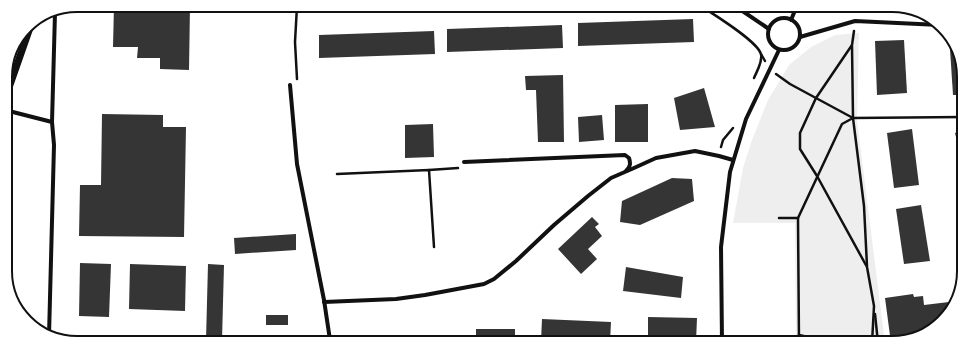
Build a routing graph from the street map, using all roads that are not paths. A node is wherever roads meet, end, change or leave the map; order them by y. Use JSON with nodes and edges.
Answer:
{"nodes":[{"id":1,"x":744,"y":12,"type":"edge"},
{"id":2,"x":794,"y":12,"type":"edge"},
{"id":3,"x":54,"y":16,"type":"edge"},
{"id":4,"x":791,"y":20,"type":"junction"},
{"id":5,"x":930,"y":25,"type":"edge"},
{"id":6,"x":769,"y":29,"type":"junction"},
{"id":7,"x":27,"y":36,"type":"edge"},
{"id":8,"x":800,"y":37,"type":"junction"},
{"id":9,"x":779,"y":50,"type":"junction"},
{"id":10,"x":12,"y":79,"type":"edge"},
{"id":11,"x":290,"y":85,"type":"dead end"},
{"id":12,"x":12,"y":112,"type":"edge"},
{"id":13,"x":52,"y":122,"type":"junction"},
{"id":14,"x":733,"y":160,"type":"junction"},
{"id":15,"x":464,"y":162,"type":"road end"},
{"id":16,"x":624,"y":172,"type":"junction"},
{"id":17,"x":324,"y":302,"type":"junction"},
{"id":18,"x":48,"y":329,"type":"edge"},
{"id":19,"x":329,"y":336,"type":"edge"},
{"id":20,"x":722,"y":336,"type":"edge"}],
"edges":[{"from":1,"to":6,"type":"street"},
{"from":2,"to":4,"type":"street"},
{"from":3,"to":13,"type":"street"},
{"from":4,"to":6,"type":"street"},
{"from":4,"to":8,"type":"street"},
{"from":5,"to":8,"type":"street"},
{"from":6,"to":9,"type":"street"},
{"from":7,"to":10,"type":"street"},
{"from":8,"to":9,"type":"street"},
{"from":9,"to":14,"type":"street"},
{"from":11,"to":17,"type":"street"},
{"from":12,"to":13,"type":"street"},
{"from":13,"to":18,"type":"street"},
{"from":14,"to":16,"type":"street"},
{"from":14,"to":20,"type":"street"},
{"from":15,"to":16,"type":"street"},
{"from":16,"to":17,"type":"street"},
{"from":17,"to":19,"type":"street"}]}
